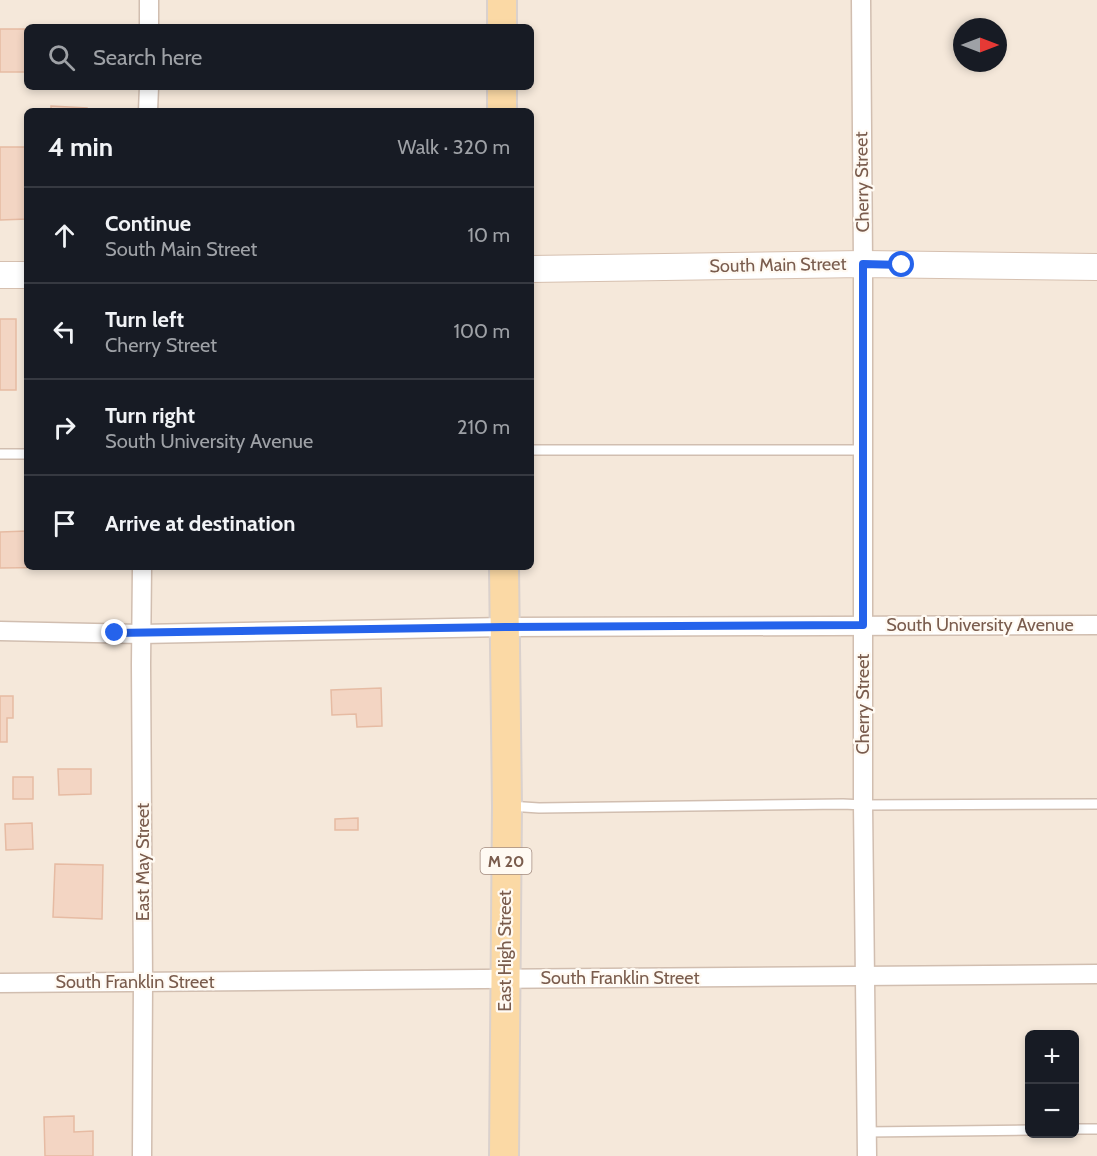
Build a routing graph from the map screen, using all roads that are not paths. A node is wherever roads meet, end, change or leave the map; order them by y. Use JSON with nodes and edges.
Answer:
{"nodes":[{"id":1,"x":149,"y":0,"type":"edge"},
{"id":2,"x":502,"y":0,"type":"edge"},
{"id":3,"x":861,"y":0,"type":"edge"},
{"id":4,"x":149,"y":24,"type":"edge"},
{"id":5,"x":502,"y":24,"type":"edge"},
{"id":6,"x":148,"y":90,"type":"edge"},
{"id":7,"x":502,"y":90,"type":"edge"},
{"id":8,"x":148,"y":108,"type":"edge"},
{"id":9,"x":502,"y":108,"type":"edge"},
{"id":10,"x":863,"y":264,"type":"junction"},
{"id":11,"x":1097,"y":267,"type":"edge"},
{"id":12,"x":534,"y":269,"type":"edge"},
{"id":13,"x":0,"y":275,"type":"edge"},
{"id":14,"x":24,"y":275,"type":"edge"},
{"id":15,"x":534,"y":450,"type":"edge"},
{"id":16,"x":863,"y":450,"type":"junction"},
{"id":17,"x":0,"y":454,"type":"edge"},
{"id":18,"x":24,"y":454,"type":"edge"},
{"id":19,"x":142,"y":570,"type":"edge"},
{"id":20,"x":504,"y":570,"type":"edge"},
{"id":21,"x":863,"y":625,"type":"junction"},
{"id":22,"x":1097,"y":625,"type":"edge"},
{"id":23,"x":505,"y":627,"type":"junction"},
{"id":24,"x":0,"y":631,"type":"edge"},
{"id":25,"x":141,"y":634,"type":"junction"},
{"id":26,"x":1097,"y":804,"type":"edge"},
{"id":27,"x":863,"y":805,"type":"junction"},
{"id":28,"x":507,"y":806,"type":"junction"},
{"id":29,"x":1097,"y":974,"type":"edge"},
{"id":30,"x":865,"y":976,"type":"junction"},
{"id":31,"x":505,"y":979,"type":"junction"},
{"id":32,"x":143,"y":982,"type":"junction"},
{"id":33,"x":0,"y":983,"type":"edge"},
{"id":34,"x":1079,"y":1129,"type":"edge"},
{"id":35,"x":1097,"y":1129,"type":"edge"},
{"id":36,"x":1025,"y":1130,"type":"edge"},
{"id":37,"x":866,"y":1132,"type":"junction"},
{"id":38,"x":142,"y":1156,"type":"edge"},
{"id":39,"x":504,"y":1156,"type":"edge"},
{"id":40,"x":867,"y":1156,"type":"edge"}],
"edges":[{"from":1,"to":4,"type":"street"},
{"from":2,"to":5,"type":"main road"},
{"from":3,"to":10,"type":"street","name":"Cherry Street"},
{"from":6,"to":8,"type":"street"},
{"from":7,"to":9,"type":"main road"},
{"from":10,"to":11,"type":"street","name":"South Main Street"},
{"from":10,"to":12,"type":"street","name":"South Main Street"},
{"from":10,"to":16,"type":"street","name":"Cherry Street"},
{"from":13,"to":14,"type":"street"},
{"from":15,"to":16,"type":"lane"},
{"from":16,"to":21,"type":"street","name":"Cherry Street"},
{"from":17,"to":18,"type":"lane"},
{"from":19,"to":25,"type":"street","name":"East May Street"},
{"from":20,"to":23,"type":"main road","name":"East High Street","number":"M 20"},
{"from":21,"to":22,"type":"street","name":"South University Avenue"},
{"from":21,"to":23,"type":"street","name":"South University Avenue"},
{"from":21,"to":27,"type":"street","name":"Cherry Street"},
{"from":23,"to":25,"type":"street","name":"South University Avenue"},
{"from":23,"to":28,"type":"main road","name":"East High Street","number":"M 20"},
{"from":24,"to":25,"type":"street","name":"South University Avenue"},
{"from":25,"to":32,"type":"street","name":"East May Street"},
{"from":26,"to":27,"type":"lane"},
{"from":27,"to":28,"type":"lane"},
{"from":27,"to":30,"type":"street","name":"Cherry Street"},
{"from":28,"to":31,"type":"main road","name":"East High Street","number":"M 20"},
{"from":29,"to":30,"type":"street","name":"South Franklin Street"},
{"from":30,"to":31,"type":"street","name":"South Franklin Street"},
{"from":30,"to":37,"type":"street","name":"Cherry Street"},
{"from":31,"to":32,"type":"street","name":"South Franklin Street"},
{"from":31,"to":39,"type":"main road","name":"East High Street","number":"M 20"},
{"from":32,"to":33,"type":"street","name":"South Franklin Street"},
{"from":32,"to":38,"type":"street","name":"East May Street"},
{"from":34,"to":35,"type":"lane"},
{"from":36,"to":37,"type":"lane"},
{"from":37,"to":40,"type":"street","name":"Cherry Street"}]}
